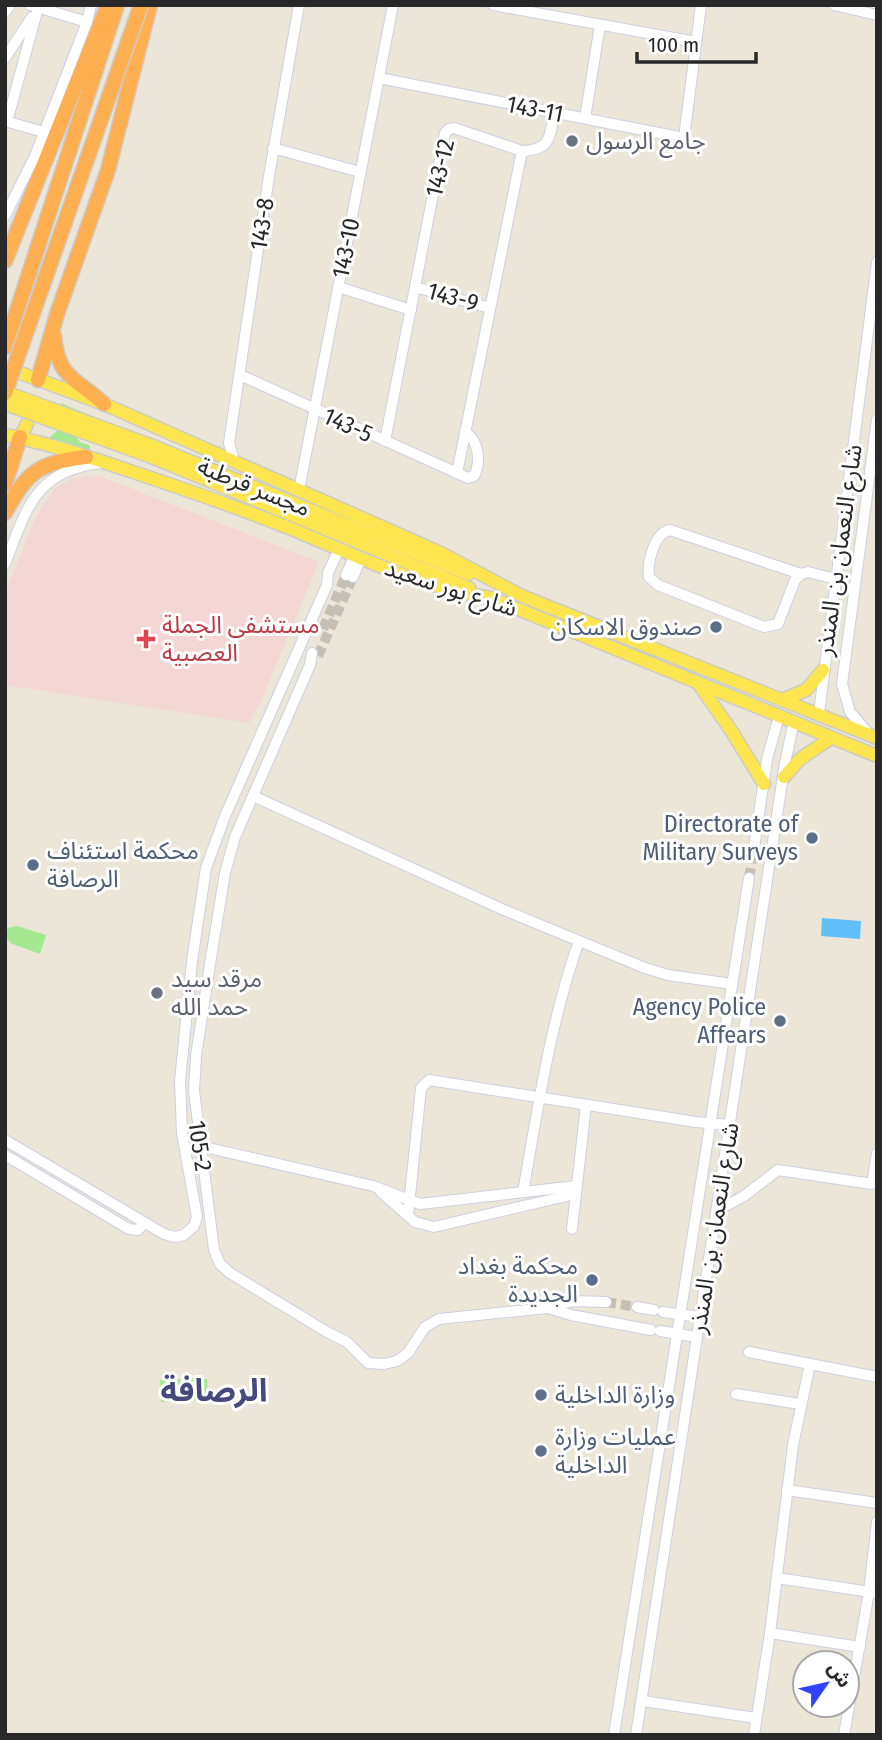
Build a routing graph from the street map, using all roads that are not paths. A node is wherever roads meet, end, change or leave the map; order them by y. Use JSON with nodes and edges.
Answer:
{"nodes":[{"id":1,"x":10,"y":5,"type":"edge"},
{"id":2,"x":91,"y":5,"type":"edge"},
{"id":3,"x":108,"y":5,"type":"edge"},
{"id":4,"x":117,"y":5,"type":"edge"},
{"id":5,"x":141,"y":5,"type":"edge"},
{"id":6,"x":150,"y":5,"type":"edge"},
{"id":7,"x":299,"y":5,"type":"edge"},
{"id":8,"x":393,"y":5,"type":"edge"},
{"id":9,"x":493,"y":5,"type":"edge"},
{"id":10,"x":701,"y":5,"type":"edge"},
{"id":11,"x":835,"y":5,"type":"edge"},
{"id":12,"x":34,"y":6,"type":"edge"},
{"id":13,"x":5,"y":12,"type":"edge"},
{"id":14,"x":877,"y":15,"type":"edge"},
{"id":15,"x":87,"y":22,"type":"junction"},
{"id":16,"x":600,"y":25,"type":"junction"},
{"id":17,"x":696,"y":42,"type":"junction"},
{"id":18,"x":5,"y":58,"type":"edge"},
{"id":19,"x":379,"y":78,"type":"junction"},
{"id":20,"x":554,"y":113,"type":"junction"},
{"id":21,"x":585,"y":118,"type":"junction"},
{"id":22,"x":6,"y":122,"type":"edge"},
{"id":23,"x":44,"y":132,"type":"junction"},
{"id":24,"x":273,"y":148,"type":"junction"},
{"id":25,"x":522,"y":151,"type":"junction"},
{"id":26,"x":360,"y":172,"type":"junction"},
{"id":27,"x":5,"y":216,"type":"edge"},
{"id":28,"x":6,"y":255,"type":"edge"},
{"id":29,"x":877,"y":262,"type":"edge"},
{"id":30,"x":338,"y":287,"type":"junction"},
{"id":31,"x":415,"y":287,"type":"junction"},
{"id":32,"x":875,"y":299,"type":"edge"},
{"id":33,"x":490,"y":307,"type":"junction"},
{"id":34,"x":411,"y":310,"type":"junction"},
{"id":35,"x":53,"y":330,"type":"junction"},
{"id":36,"x":5,"y":347,"type":"edge"},
{"id":37,"x":863,"y":373,"type":"junction"},
{"id":38,"x":23,"y":374,"type":"dead end"},
{"id":39,"x":877,"y":374,"type":"edge"},
{"id":40,"x":240,"y":375,"type":"junction"},
{"id":41,"x":38,"y":380,"type":"junction"},
{"id":42,"x":5,"y":393,"type":"edge"},
{"id":43,"x":34,"y":400,"type":"dead end"},
{"id":44,"x":5,"y":404,"type":"edge"},
{"id":45,"x":104,"y":404,"type":"junction"},
{"id":46,"x":314,"y":410,"type":"junction"},
{"id":47,"x":133,"y":417,"type":"junction"},
{"id":48,"x":877,"y":419,"type":"edge"},
{"id":49,"x":113,"y":427,"type":"dead end"},
{"id":50,"x":17,"y":432,"type":"edge"},
{"id":51,"x":465,"y":432,"type":"junction"},
{"id":52,"x":385,"y":442,"type":"junction"},
{"id":53,"x":229,"y":443,"type":"junction"},
{"id":54,"x":151,"y":451,"type":"junction"},
{"id":55,"x":216,"y":453,"type":"junction"},
{"id":56,"x":86,"y":457,"type":"junction"},
{"id":57,"x":108,"y":457,"type":"junction"},
{"id":58,"x":234,"y":461,"type":"junction"},
{"id":59,"x":457,"y":473,"type":"junction"},
{"id":60,"x":5,"y":484,"type":"edge"},
{"id":61,"x":299,"y":490,"type":"junction"},
{"id":62,"x":5,"y":513,"type":"edge"},
{"id":63,"x":350,"y":553,"type":"junction"},
{"id":64,"x":5,"y":564,"type":"edge"},
{"id":65,"x":857,"y":571,"type":"junction"},
{"id":66,"x":801,"y":574,"type":"junction"},
{"id":67,"x":836,"y":574,"type":"junction"},
{"id":68,"x":349,"y":576,"type":"tunnel mouth"},
{"id":69,"x":502,"y":586,"type":"junction"},
{"id":70,"x":491,"y":598,"type":"junction"},
{"id":71,"x":315,"y":654,"type":"tunnel mouth"},
{"id":72,"x":824,"y":670,"type":"junction"},
{"id":73,"x":698,"y":682,"type":"junction"},
{"id":74,"x":783,"y":699,"type":"junction"},
{"id":75,"x":820,"y":713,"type":"junction"},
{"id":76,"x":779,"y":716,"type":"junction"},
{"id":77,"x":794,"y":721,"type":"junction"},
{"id":78,"x":875,"y":737,"type":"edge"},
{"id":79,"x":831,"y":738,"type":"junction"},
{"id":80,"x":877,"y":756,"type":"edge"},
{"id":81,"x":784,"y":777,"type":"junction"},
{"id":82,"x":764,"y":784,"type":"junction"},
{"id":83,"x":253,"y":796,"type":"junction"},
{"id":84,"x":754,"y":848,"type":"tunnel mouth"},
{"id":85,"x":749,"y":878,"type":"tunnel mouth"},
{"id":86,"x":744,"y":911,"type":"junction"},
{"id":87,"x":762,"y":915,"type":"junction"},
{"id":88,"x":579,"y":941,"type":"junction"},
{"id":89,"x":732,"y":984,"type":"junction"},
{"id":90,"x":540,"y":1097,"type":"junction"},
{"id":91,"x":586,"y":1105,"type":"junction"},
{"id":92,"x":710,"y":1123,"type":"junction"},
{"id":93,"x":730,"y":1125,"type":"junction"},
{"id":94,"x":9,"y":1142,"type":"edge"},
{"id":95,"x":200,"y":1146,"type":"junction"},
{"id":96,"x":877,"y":1153,"type":"edge"},
{"id":97,"x":6,"y":1156,"type":"edge"},
{"id":98,"x":365,"y":1184,"type":"junction"},
{"id":99,"x":575,"y":1190,"type":"junction"},
{"id":100,"x":523,"y":1192,"type":"junction"},
{"id":101,"x":409,"y":1201,"type":"junction"},
{"id":102,"x":717,"y":1212,"type":"junction"},
{"id":103,"x":408,"y":1216,"type":"junction"},
{"id":104,"x":144,"y":1223,"type":"junction"},
{"id":105,"x":572,"y":1229,"type":"dead end"},
{"id":106,"x":582,"y":1300,"type":"junction"},
{"id":107,"x":606,"y":1302,"type":"tunnel mouth"},
{"id":108,"x":637,"y":1307,"type":"tunnel mouth"},
{"id":109,"x":548,"y":1308,"type":"junction"},
{"id":110,"x":679,"y":1314,"type":"junction"},
{"id":111,"x":579,"y":1317,"type":"junction"},
{"id":112,"x":701,"y":1317,"type":"junction"},
{"id":113,"x":676,"y":1334,"type":"junction"},
{"id":114,"x":697,"y":1337,"type":"junction"},
{"id":115,"x":749,"y":1352,"type":"dead end"},
{"id":116,"x":810,"y":1364,"type":"junction"},
{"id":117,"x":877,"y":1377,"type":"edge"},
{"id":118,"x":736,"y":1394,"type":"dead end"},
{"id":119,"x":800,"y":1404,"type":"junction"},
{"id":120,"x":787,"y":1490,"type":"junction"},
{"id":121,"x":653,"y":1492,"type":"junction"},
{"id":122,"x":672,"y":1497,"type":"junction"},
{"id":123,"x":877,"y":1503,"type":"edge"},
{"id":124,"x":877,"y":1522,"type":"edge"},
{"id":125,"x":777,"y":1578,"type":"junction"},
{"id":126,"x":873,"y":1593,"type":"edge"},
{"id":127,"x":770,"y":1633,"type":"junction"},
{"id":128,"x":860,"y":1647,"type":"junction"},
{"id":129,"x":643,"y":1701,"type":"junction"},
{"id":130,"x":756,"y":1717,"type":"junction"},
{"id":131,"x":614,"y":1735,"type":"edge"},
{"id":132,"x":636,"y":1735,"type":"edge"},
{"id":133,"x":754,"y":1735,"type":"edge"},
{"id":134,"x":844,"y":1735,"type":"edge"}],
"edges":[{"from":1,"to":13,"type":"street"},
{"from":2,"to":15,"type":"street"},
{"from":3,"to":28,"type":"highway"},
{"from":4,"to":36,"type":"highway"},
{"from":5,"to":42,"type":"highway","bridge":true},
{"from":6,"to":35,"type":"highway"},
{"from":7,"to":24,"type":"street","name":"143-8"},
{"from":8,"to":19,"type":"street","name":"143-10"},
{"from":9,"to":16,"type":"street"},
{"from":10,"to":17,"type":"street","name":"143-11"},
{"from":11,"to":14,"type":"street"},
{"from":12,"to":15,"type":"street"},
{"from":12,"to":18,"type":"street"},
{"from":12,"to":22,"type":"street"},
{"from":15,"to":23,"type":"street"},
{"from":16,"to":17,"type":"street"},
{"from":16,"to":21,"type":"street"},
{"from":17,"to":21,"type":"street","name":"143-11"},
{"from":19,"to":20,"type":"street","name":"143-11"},
{"from":19,"to":26,"type":"street","name":"143-10"},
{"from":20,"to":21,"type":"street","name":"143-11"},
{"from":20,"to":25,"type":"street"},
{"from":22,"to":23,"type":"street"},
{"from":23,"to":27,"type":"street"},
{"from":24,"to":26,"type":"street"},
{"from":24,"to":40,"type":"street","name":"143-8"},
{"from":25,"to":31,"type":"street","name":"143-12"},
{"from":25,"to":33,"type":"street"},
{"from":26,"to":30,"type":"street","name":"143-10"},
{"from":29,"to":32,"type":"street","name":"شارع النعمان بن المنذر"},
{"from":30,"to":34,"type":"street"},
{"from":30,"to":46,"type":"street","name":"143-10"},
{"from":31,"to":33,"type":"street","name":"143-9"},
{"from":31,"to":34,"type":"street","name":"143-12"},
{"from":32,"to":37,"type":"street","name":"شارع النعمان بن المنذر"},
{"from":33,"to":51,"type":"street"},
{"from":34,"to":52,"type":"street","name":"143-12"},
{"from":35,"to":41,"type":"highway"},
{"from":35,"to":45,"type":"highway"},
{"from":37,"to":39,"type":"street"},
{"from":37,"to":67,"type":"street","name":"شارع النعمان بن المنذر"},
{"from":38,"to":41,"type":"main road","name":"شارع بور سعيد"},
{"from":40,"to":46,"type":"street","name":"143-5"},
{"from":40,"to":53,"type":"street","name":"143-8"},
{"from":41,"to":43,"type":"main road"},
{"from":41,"to":45,"type":"main road","name":"شارع بور سعيد"},
{"from":42,"to":54,"type":"main road","name":"مجسر قرطبة","bridge":true},
{"from":44,"to":54,"type":"main road","name":"مجسر قرطبة","bridge":true},
{"from":45,"to":47,"type":"main road","name":"شارع بور سعيد"},
{"from":46,"to":52,"type":"street","name":"143-5"},
{"from":46,"to":61,"type":"street","name":"143-10"},
{"from":47,"to":49,"type":"main road"},
{"from":47,"to":55,"type":"main road","name":"شارع بور سعيد"},
{"from":48,"to":65,"type":"street"},
{"from":50,"to":56,"type":"main road"},
{"from":50,"to":60,"type":"highway"},
{"from":51,"to":59,"type":"street"},
{"from":51,"to":59,"type":"street"},
{"from":52,"to":59,"type":"street","name":"143-5"},
{"from":53,"to":55,"type":"street"},
{"from":53,"to":58,"type":"street","name":"143-8"},
{"from":54,"to":69,"type":"main road","name":"مجسر قرطبة"},
{"from":54,"to":70,"type":"main road","name":"مجسر قرطبة"},
{"from":55,"to":58,"type":"main road","name":"شارع بور سعيد"},
{"from":56,"to":57,"type":"main road"},
{"from":56,"to":62,"type":"highway"},
{"from":57,"to":63,"type":"main road","name":"شارع بور سعيد"},
{"from":57,"to":64,"type":"street"},
{"from":58,"to":61,"type":"main road","name":"شارع بور سعيد"},
{"from":61,"to":69,"type":"main road","name":"شارع بور سعيد"},
{"from":63,"to":68,"type":"street"},
{"from":63,"to":70,"type":"main road","name":"شارع بور سعيد"},
{"from":63,"to":104,"type":"street"},
{"from":65,"to":67,"type":"street"},
{"from":65,"to":78,"type":"street"},
{"from":66,"to":66,"type":"street"},
{"from":66,"to":67,"type":"street"},
{"from":67,"to":72,"type":"street","name":"شارع النعمان بن المنذر"},
{"from":69,"to":74,"type":"main road","name":"شارع بور سعيد"},
{"from":70,"to":73,"type":"main road","name":"شارع بور سعيد"},
{"from":71,"to":83,"type":"street","name":"105-2"},
{"from":72,"to":74,"type":"main road"},
{"from":72,"to":75,"type":"street","name":"شارع النعمان بن المنذر"},
{"from":73,"to":76,"type":"main road","name":"شارع بور سعيد"},
{"from":73,"to":82,"type":"main road"},
{"from":74,"to":75,"type":"main road","name":"شارع بور سعيد"},
{"from":75,"to":78,"type":"main road","name":"شارع بور سعيد"},
{"from":76,"to":77,"type":"main road","name":"شارع بور سعيد"},
{"from":76,"to":82,"type":"street"},
{"from":77,"to":79,"type":"main road","name":"شارع بور سعيد"},
{"from":77,"to":81,"type":"street","name":"شارع النعمان بن المنذر"},
{"from":79,"to":80,"type":"main road","name":"شارع بور سعيد"},
{"from":79,"to":81,"type":"main road"},
{"from":81,"to":87,"type":"street","name":"شارع النعمان بن المنذر"},
{"from":82,"to":84,"type":"street"},
{"from":83,"to":88,"type":"street"},
{"from":83,"to":95,"type":"street","name":"105-2"},
{"from":85,"to":86,"type":"street","name":"شارع النعمان بن المنذر"},
{"from":86,"to":87,"type":"street"},
{"from":86,"to":89,"type":"street","name":"شارع النعمان بن المنذر"},
{"from":87,"to":93,"type":"street","name":"شارع النعمان بن المنذر"},
{"from":88,"to":89,"type":"street"},
{"from":88,"to":90,"type":"street"},
{"from":89,"to":92,"type":"street","name":"شارع النعمان بن المنذر"},
{"from":90,"to":91,"type":"street"},
{"from":90,"to":100,"type":"street"},
{"from":90,"to":101,"type":"street"},
{"from":91,"to":92,"type":"street"},
{"from":91,"to":99,"type":"street"},
{"from":92,"to":93,"type":"street"},
{"from":92,"to":110,"type":"street","name":"شارع النعمان بن المنذر"},
{"from":93,"to":102,"type":"street","name":"شارع النعمان بن المنذر"},
{"from":94,"to":97,"type":"street"},
{"from":94,"to":104,"type":"street"},
{"from":95,"to":98,"type":"street"},
{"from":95,"to":109,"type":"street","name":"105-2"},
{"from":96,"to":102,"type":"street"},
{"from":97,"to":104,"type":"street"},
{"from":98,"to":101,"type":"street"},
{"from":98,"to":103,"type":"street"},
{"from":99,"to":100,"type":"street"},
{"from":99,"to":103,"type":"street"},
{"from":99,"to":105,"type":"street"},
{"from":100,"to":101,"type":"street"},
{"from":101,"to":103,"type":"street"},
{"from":102,"to":112,"type":"street","name":"شارع النعمان بن المنذر"},
{"from":106,"to":107,"type":"street","name":"105-2"},
{"from":106,"to":109,"type":"street","name":"105-2"},
{"from":106,"to":111,"type":"street"},
{"from":108,"to":110,"type":"street"},
{"from":109,"to":111,"type":"street","name":"105-2"},
{"from":110,"to":112,"type":"street"},
{"from":110,"to":113,"type":"street","name":"شارع النعمان بن المنذر"},
{"from":111,"to":113,"type":"street","name":"105-2"},
{"from":112,"to":114,"type":"street","name":"شارع النعمان بن المنذر"},
{"from":113,"to":114,"type":"street","name":"105-2"},
{"from":113,"to":121,"type":"street","name":"شارع النعمان بن المنذر"},
{"from":114,"to":122,"type":"street","name":"شارع النعمان بن المنذر"},
{"from":115,"to":116,"type":"street"},
{"from":116,"to":117,"type":"street"},
{"from":116,"to":119,"type":"street"},
{"from":118,"to":119,"type":"street"},
{"from":119,"to":120,"type":"street"},
{"from":120,"to":123,"type":"street"},
{"from":120,"to":125,"type":"street"},
{"from":121,"to":122,"type":"street"},
{"from":121,"to":131,"type":"street","name":"شارع النعمان بن المنذر"},
{"from":122,"to":129,"type":"street","name":"شارع النعمان بن المنذر"},
{"from":124,"to":126,"type":"street"},
{"from":125,"to":126,"type":"street"},
{"from":125,"to":127,"type":"street"},
{"from":126,"to":128,"type":"street"},
{"from":127,"to":128,"type":"street"},
{"from":127,"to":130,"type":"street"},
{"from":128,"to":134,"type":"street"},
{"from":129,"to":130,"type":"street"},
{"from":129,"to":132,"type":"street","name":"شارع النعمان بن المنذر"},
{"from":130,"to":133,"type":"street"}]}
